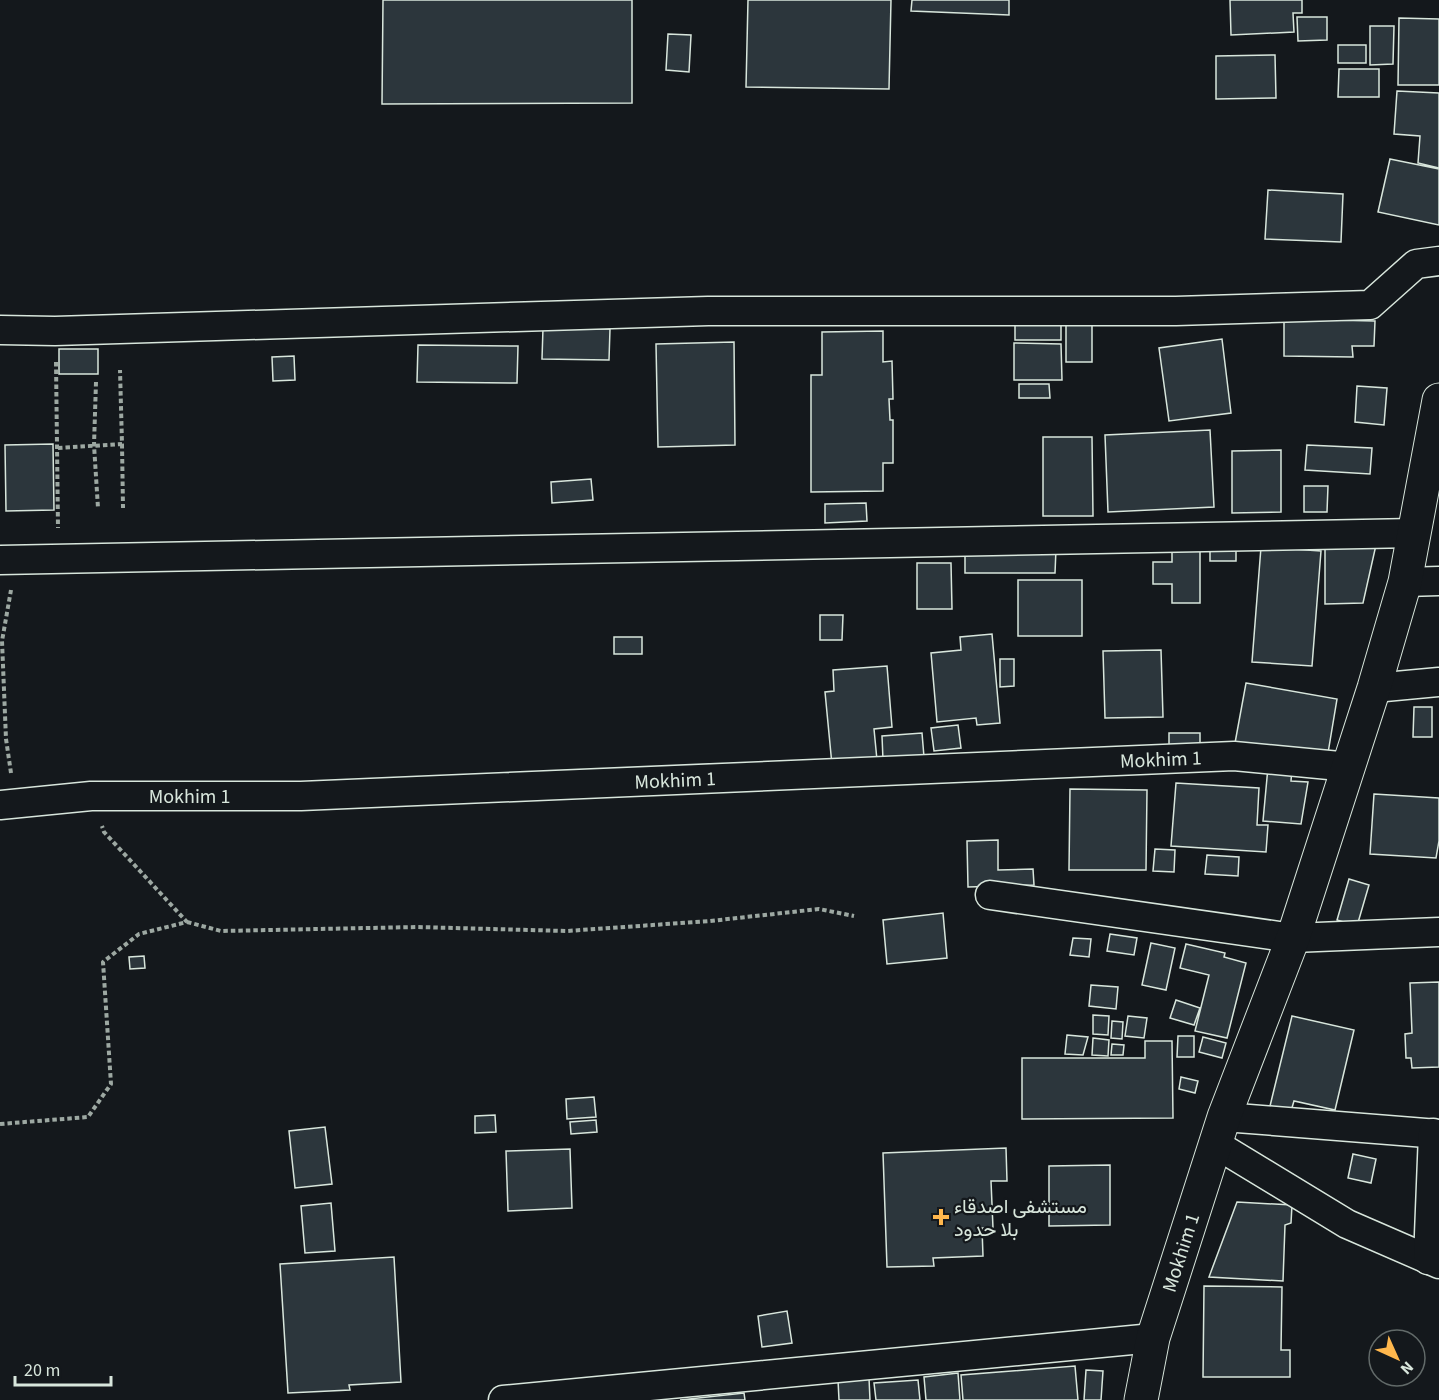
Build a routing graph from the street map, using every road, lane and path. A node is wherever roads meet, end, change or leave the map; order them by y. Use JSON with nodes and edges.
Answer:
{"nodes":[{"id":1,"x":1439,"y":261,"type":"edge"},
{"id":2,"x":0,"y":330,"type":"edge"},
{"id":3,"x":55,"y":331,"type":"junction"},
{"id":4,"x":120,"y":370,"type":"dead end"},
{"id":5,"x":96,"y":382,"type":"dead end"},
{"id":6,"x":1439,"y":400,"type":"edge"},
{"id":7,"x":122,"y":444,"type":"junction"},
{"id":8,"x":94,"y":445,"type":"junction"},
{"id":9,"x":58,"y":448,"type":"junction"},
{"id":10,"x":98,"y":508,"type":"dead end"},
{"id":11,"x":123,"y":508,"type":"dead end"},
{"id":12,"x":1415,"y":533,"type":"junction"},
{"id":13,"x":8,"y":560,"type":"edge"},
{"id":14,"x":58,"y":560,"type":"junction"},
{"id":15,"x":1439,"y":581,"type":"edge"},
{"id":16,"x":1406,"y":582,"type":"junction"},
{"id":17,"x":1439,"y":682,"type":"edge"},
{"id":18,"x":1374,"y":688,"type":"junction"},
{"id":19,"x":1350,"y":767,"type":"junction"},
{"id":20,"x":91,"y":796,"type":"junction"},
{"id":21,"x":8,"y":805,"type":"edge"},
{"id":22,"x":990,"y":895,"type":"dead end"},
{"id":23,"x":854,"y":916,"type":"dead end"},
{"id":24,"x":187,"y":922,"type":"junction"},
{"id":25,"x":1439,"y":932,"type":"edge"},
{"id":26,"x":1293,"y":938,"type":"junction"},
{"id":27,"x":0,"y":1124,"type":"edge"},
{"id":28,"x":1221,"y":1131,"type":"junction"},
{"id":29,"x":1436,"y":1133,"type":"edge"},
{"id":30,"x":1433,"y":1262,"type":"edge"},
{"id":31,"x":1153,"y":1338,"type":"junction"},
{"id":32,"x":503,"y":1400,"type":"edge"},
{"id":33,"x":1141,"y":1400,"type":"edge"}],
"edges":[{"from":1,"to":3,"type":"street"},
{"from":2,"to":3,"type":"street"},
{"from":3,"to":9,"type":"path"},
{"from":4,"to":7,"type":"path"},
{"from":5,"to":8,"type":"path"},
{"from":6,"to":12,"type":"street","name":"Mokhim 1"},
{"from":7,"to":8,"type":"path"},
{"from":7,"to":11,"type":"path"},
{"from":8,"to":9,"type":"path"},
{"from":8,"to":10,"type":"path"},
{"from":9,"to":14,"type":"path"},
{"from":12,"to":14,"type":"street"},
{"from":12,"to":16,"type":"street","name":"Mokhim 1"},
{"from":13,"to":14,"type":"street"},
{"from":13,"to":21,"type":"path"},
{"from":15,"to":16,"type":"street"},
{"from":16,"to":18,"type":"street","name":"Mokhim 1"},
{"from":17,"to":18,"type":"street"},
{"from":18,"to":19,"type":"street","name":"Mokhim 1"},
{"from":19,"to":20,"type":"street","name":"Mokhim 1"},
{"from":19,"to":26,"type":"street","name":"Mokhim 1"},
{"from":20,"to":21,"type":"street","name":"Mokhim 1"},
{"from":20,"to":24,"type":"path"},
{"from":22,"to":26,"type":"street"},
{"from":23,"to":24,"type":"path"},
{"from":24,"to":27,"type":"path"},
{"from":25,"to":26,"type":"street"},
{"from":26,"to":28,"type":"street","name":"Mokhim 1"},
{"from":28,"to":29,"type":"street"},
{"from":28,"to":30,"type":"street"},
{"from":28,"to":31,"type":"street","name":"Mokhim 1"},
{"from":29,"to":30,"type":"street"},
{"from":31,"to":32,"type":"street"},
{"from":31,"to":33,"type":"street","name":"Mokhim 1"}]}
